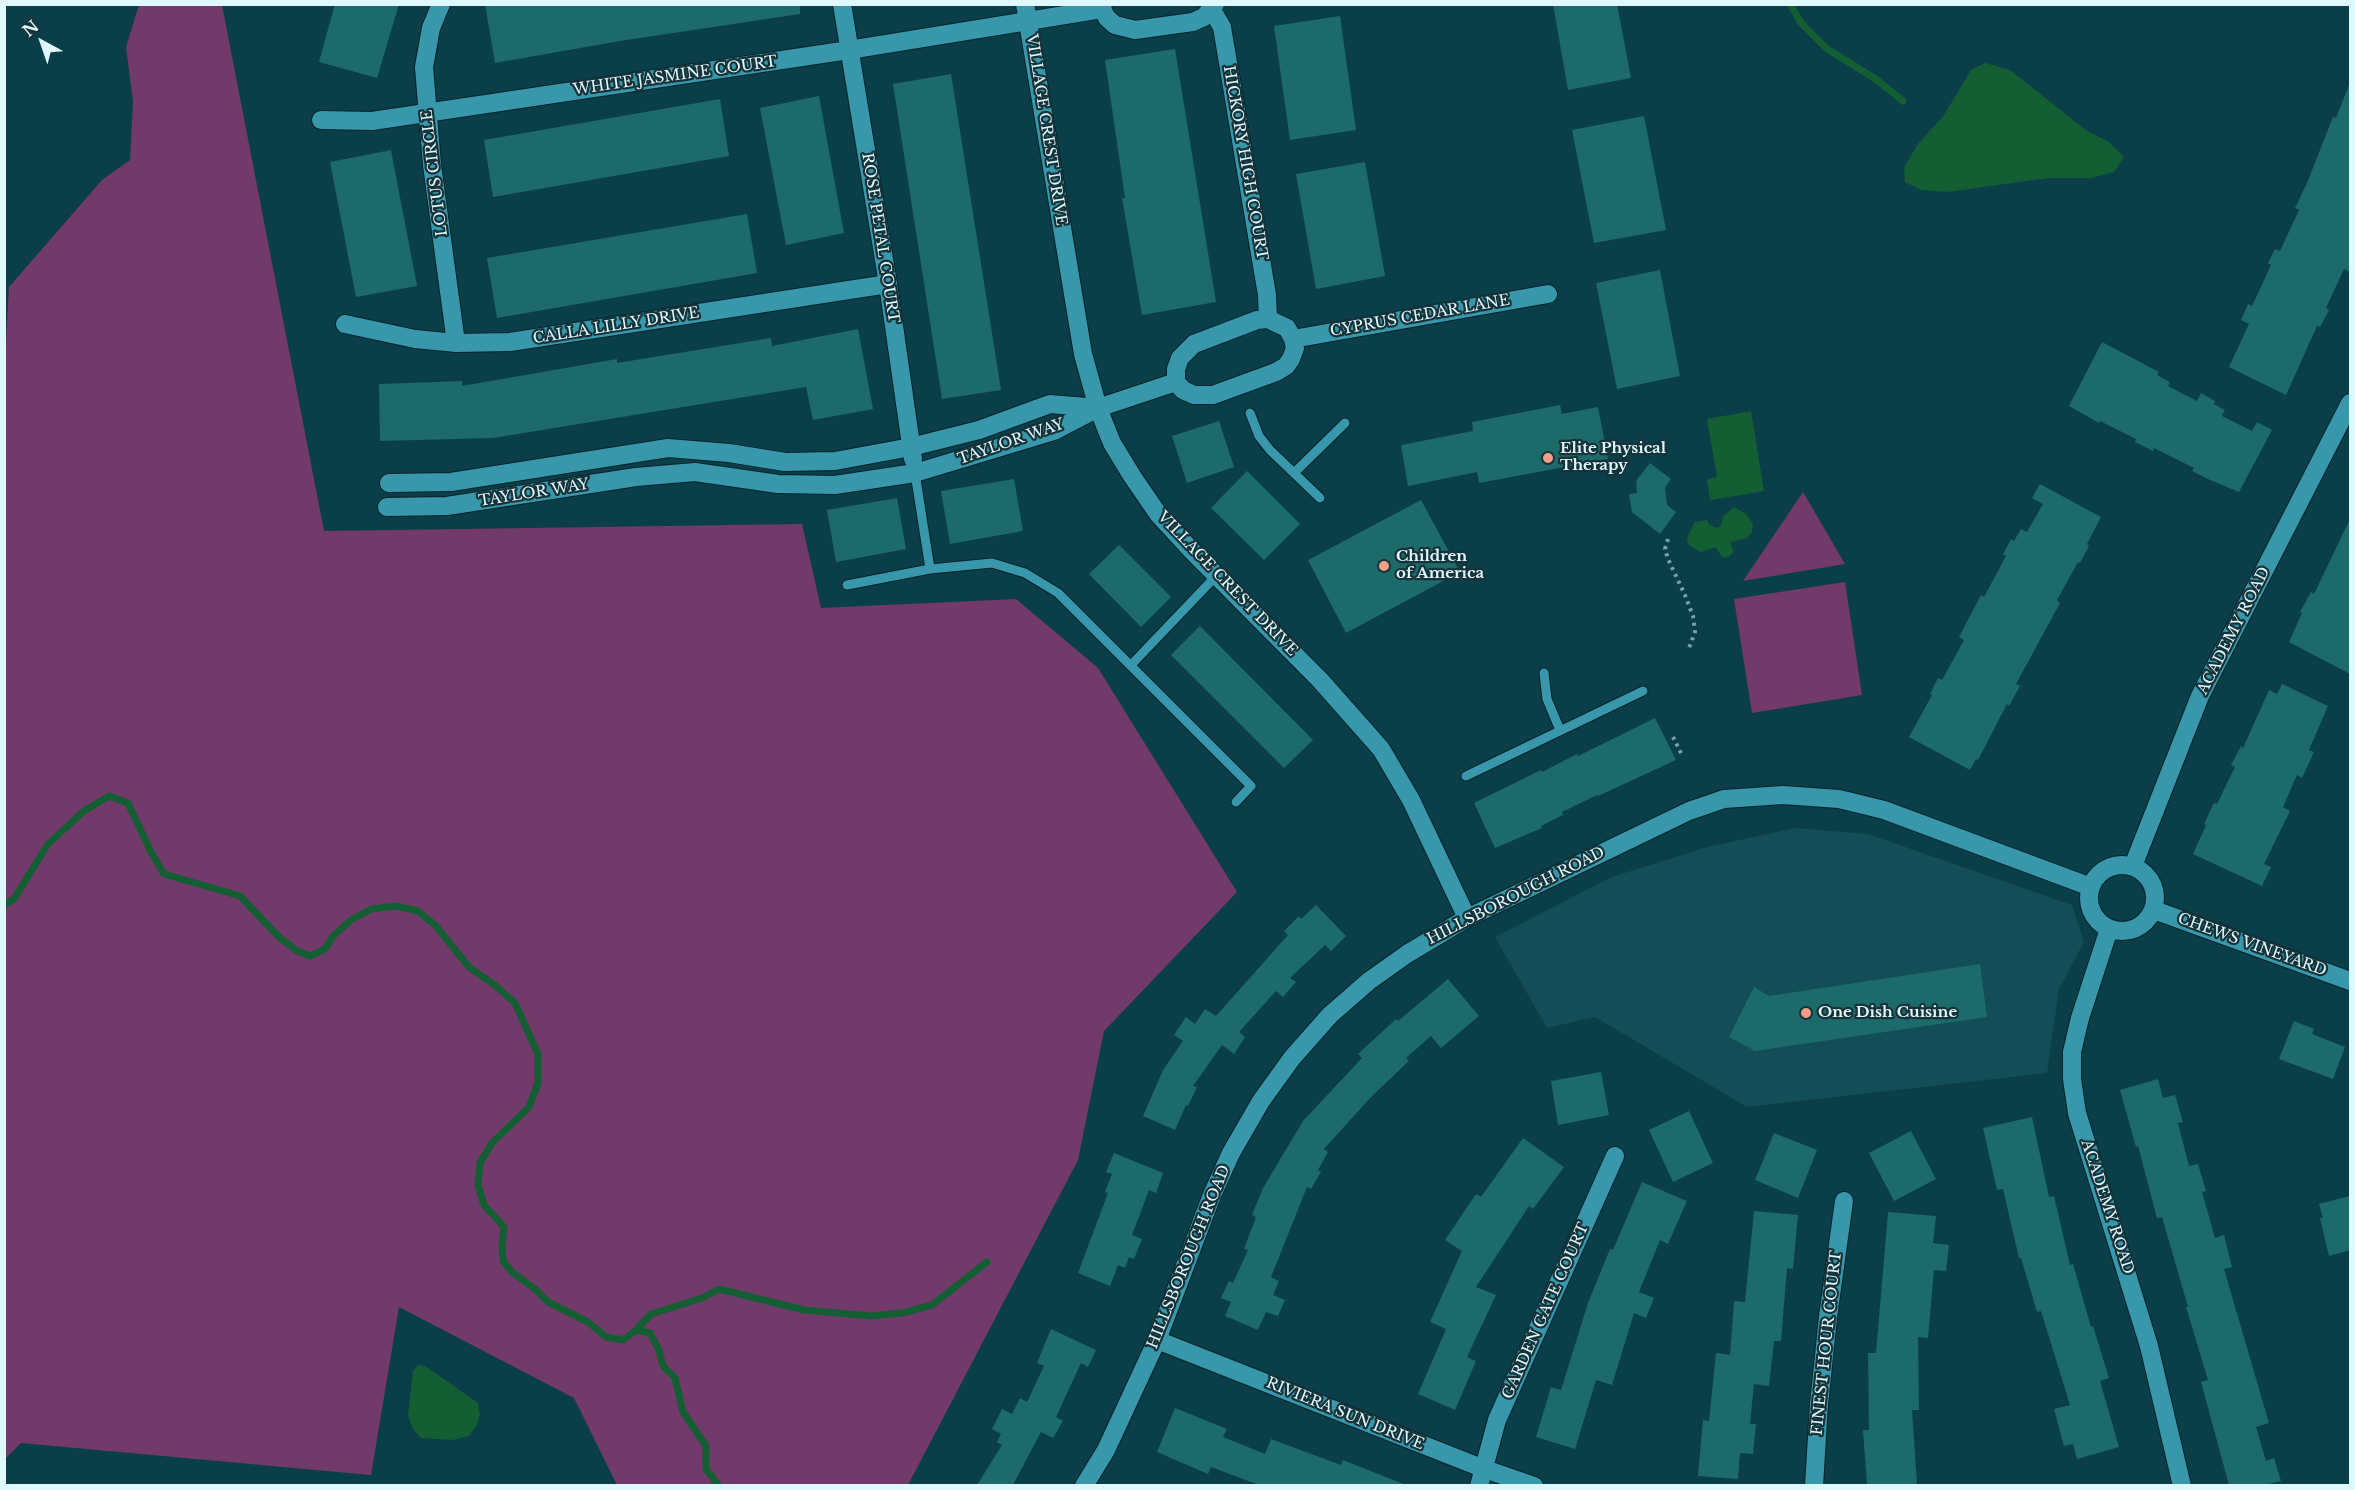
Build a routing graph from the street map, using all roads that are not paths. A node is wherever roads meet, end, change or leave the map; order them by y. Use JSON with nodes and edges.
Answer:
{"nodes":[{"id":1,"x":441,"y":4,"type":"edge"},
{"id":2,"x":842,"y":4,"type":"edge"},
{"id":3,"x":1103,"y":7,"type":"edge"},
{"id":4,"x":1214,"y":7,"type":"edge"},
{"id":5,"x":1026,"y":13,"type":"edge"},
{"id":6,"x":849,"y":50,"type":"junction"},
{"id":7,"x":427,"y":113,"type":"junction"},
{"id":8,"x":321,"y":120,"type":"dead end"},
{"id":9,"x":888,"y":284,"type":"junction"},
{"id":10,"x":1548,"y":294,"type":"dead end"},
{"id":11,"x":1268,"y":319,"type":"junction"},
{"id":12,"x":345,"y":324,"type":"dead end"},
{"id":13,"x":1293,"y":339,"type":"junction"},
{"id":14,"x":456,"y":344,"type":"junction"},
{"id":15,"x":1176,"y":382,"type":"junction"},
{"id":16,"x":2350,"y":403,"type":"edge"},
{"id":17,"x":1098,"y":408,"type":"junction"},
{"id":18,"x":1250,"y":413,"type":"dead end"},
{"id":19,"x":1346,"y":423,"type":"dead end"},
{"id":20,"x":911,"y":447,"type":"junction"},
{"id":21,"x":915,"y":473,"type":"junction"},
{"id":22,"x":1294,"y":473,"type":"junction"},
{"id":23,"x":389,"y":483,"type":"dead end"},
{"id":24,"x":1320,"y":498,"type":"dead end"},
{"id":25,"x":387,"y":507,"type":"dead end"},
{"id":26,"x":930,"y":569,"type":"junction"},
{"id":27,"x":1216,"y":576,"type":"junction"},
{"id":28,"x":847,"y":585,"type":"dead end"},
{"id":29,"x":1132,"y":664,"type":"junction"},
{"id":30,"x":1544,"y":673,"type":"dead end"},
{"id":31,"x":1643,"y":691,"type":"dead end"},
{"id":32,"x":1560,"y":730,"type":"junction"},
{"id":33,"x":1466,"y":776,"type":"dead end"},
{"id":34,"x":1236,"y":802,"type":"dead end"},
{"id":35,"x":2133,"y":866,"type":"junction"},
{"id":36,"x":2091,"y":887,"type":"junction"},
{"id":37,"x":2154,"y":910,"type":"junction"},
{"id":38,"x":1467,"y":918,"type":"junction"},
{"id":39,"x":2109,"y":929,"type":"junction"},
{"id":40,"x":2350,"y":981,"type":"edge"},
{"id":41,"x":1615,"y":1156,"type":"dead end"},
{"id":42,"x":1844,"y":1201,"type":"dead end"},
{"id":43,"x":1157,"y":1340,"type":"junction"},
{"id":44,"x":1480,"y":1477,"type":"edge"},
{"id":45,"x":2177,"y":1484,"type":"edge"},
{"id":46,"x":1084,"y":1485,"type":"edge"},
{"id":47,"x":1534,"y":1485,"type":"edge"},
{"id":48,"x":1814,"y":1485,"type":"edge"}],
"edges":[{"from":1,"to":7,"type":"street","name":"LOTUS CIRCLE"},
{"from":2,"to":6,"type":"street","name":"ROSE PETAL COURT"},
{"from":3,"to":4,"type":"street"},
{"from":3,"to":5,"type":"street","name":"WHITE JASMINE COURT"},
{"from":4,"to":11,"type":"street","name":"HICKORY HIGH COURT"},
{"from":5,"to":6,"type":"street","name":"WHITE JASMINE COURT"},
{"from":5,"to":17,"type":"street","name":"VILLAGE CREST DRIVE"},
{"from":6,"to":7,"type":"street","name":"WHITE JASMINE COURT"},
{"from":6,"to":9,"type":"street","name":"ROSE PETAL COURT"},
{"from":7,"to":8,"type":"street","name":"WHITE JASMINE COURT"},
{"from":7,"to":14,"type":"street","name":"LOTUS CIRCLE"},
{"from":9,"to":14,"type":"street","name":"CALLA LILLY DRIVE"},
{"from":9,"to":20,"type":"street","name":"ROSE PETAL COURT"},
{"from":10,"to":13,"type":"street","name":"CYPRUS CEDAR LANE"},
{"from":11,"to":13,"type":"street"},
{"from":11,"to":15,"type":"street"},
{"from":12,"to":14,"type":"street","name":"CALLA LILLY DRIVE"},
{"from":13,"to":15,"type":"street"},
{"from":15,"to":17,"type":"street"},
{"from":16,"to":35,"type":"street","name":"ACADEMY ROAD"},
{"from":17,"to":20,"type":"street","name":"TAYLOR WAY"},
{"from":17,"to":21,"type":"street","name":"TAYLOR WAY"},
{"from":17,"to":27,"type":"street","name":"VILLAGE CREST DRIVE"},
{"from":18,"to":22,"type":"lane"},
{"from":19,"to":22,"type":"lane"},
{"from":20,"to":21,"type":"street","name":"ROSE PETAL COURT"},
{"from":20,"to":23,"type":"street","name":"TAYLOR WAY"},
{"from":21,"to":25,"type":"street","name":"TAYLOR WAY"},
{"from":21,"to":26,"type":"lane"},
{"from":22,"to":24,"type":"lane"},
{"from":26,"to":28,"type":"lane"},
{"from":26,"to":29,"type":"lane"},
{"from":27,"to":29,"type":"lane"},
{"from":27,"to":38,"type":"street","name":"VILLAGE CREST DRIVE"},
{"from":29,"to":34,"type":"lane"},
{"from":30,"to":32,"type":"lane"},
{"from":31,"to":32,"type":"lane"},
{"from":32,"to":33,"type":"lane"},
{"from":35,"to":36,"type":"street"},
{"from":35,"to":37,"type":"street"},
{"from":36,"to":38,"type":"street","name":"HILLSBOROUGH ROAD"},
{"from":36,"to":39,"type":"street"},
{"from":37,"to":39,"type":"street"},
{"from":37,"to":40,"type":"street","name":"CHEWS VINEYARD"},
{"from":38,"to":43,"type":"street","name":"HILLSBOROUGH ROAD"},
{"from":39,"to":45,"type":"street","name":"ACADEMY ROAD"},
{"from":41,"to":44,"type":"street","name":"GARDEN GATE COURT"},
{"from":42,"to":48,"type":"street","name":"FINEST HOUR COURT"},
{"from":43,"to":44,"type":"street","name":"RIVIERA SUN DRIVE"},
{"from":43,"to":46,"type":"street","name":"HILLSBOROUGH ROAD"},
{"from":44,"to":47,"type":"street","name":"RIVIERA SUN DRIVE"}]}
